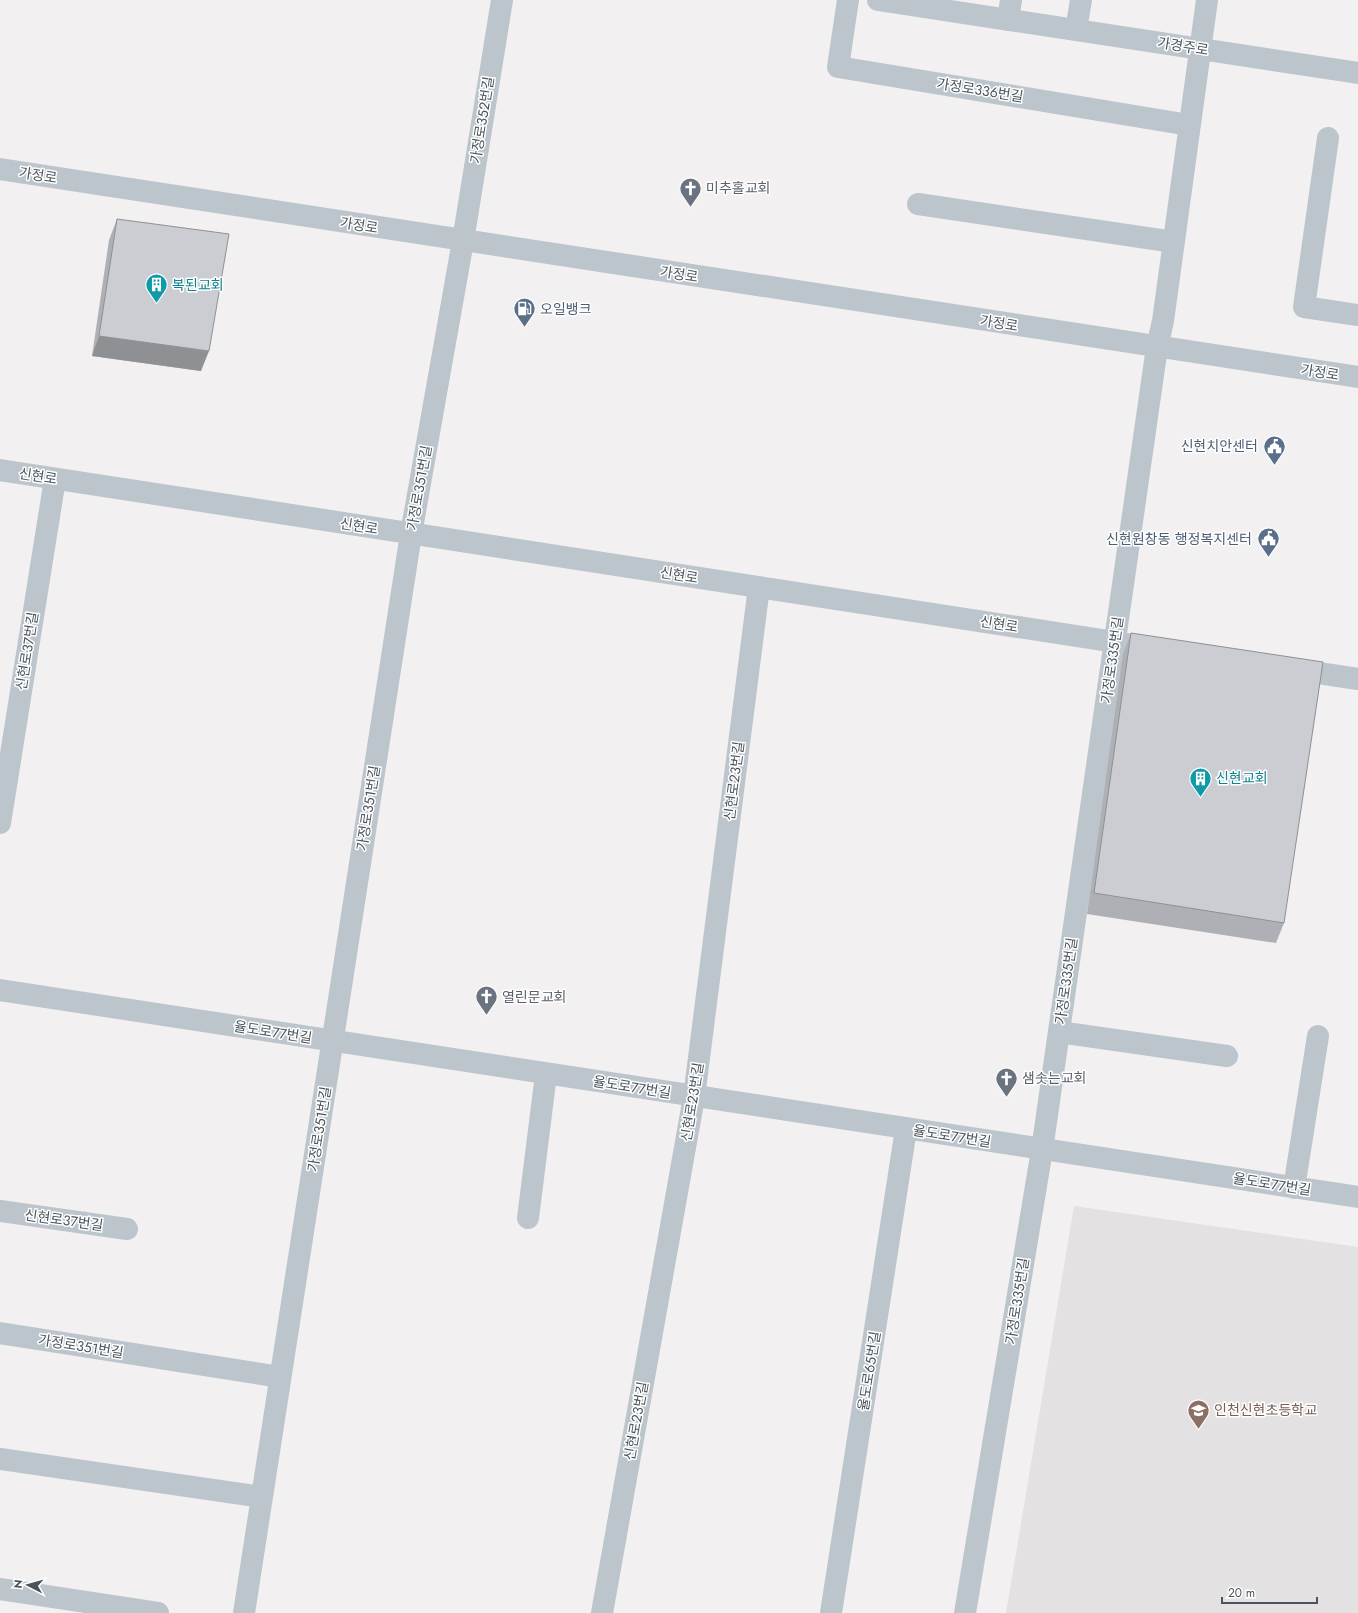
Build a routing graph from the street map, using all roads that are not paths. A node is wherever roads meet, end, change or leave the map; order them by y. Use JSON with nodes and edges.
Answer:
{"nodes":[{"id":1,"x":502,"y":0,"type":"edge"},
{"id":2,"x":848,"y":0,"type":"edge"},
{"id":3,"x":878,"y":0,"type":"edge"},
{"id":4,"x":1081,"y":0,"type":"edge"},
{"id":5,"x":1207,"y":0,"type":"edge"},
{"id":6,"x":1010,"y":10,"type":"edge"},
{"id":7,"x":1076,"y":30,"type":"junction"},
{"id":8,"x":1199,"y":49,"type":"junction"},
{"id":9,"x":1358,"y":73,"type":"edge"},
{"id":10,"x":1189,"y":125,"type":"junction"},
{"id":11,"x":1328,"y":138,"type":"dead end"},
{"id":12,"x":0,"y":169,"type":"edge"},
{"id":13,"x":918,"y":204,"type":"dead end"},
{"id":14,"x":463,"y":241,"type":"junction"},
{"id":15,"x":1174,"y":242,"type":"junction"},
{"id":16,"x":1358,"y":315,"type":"edge"},
{"id":17,"x":1157,"y":347,"type":"junction"},
{"id":18,"x":1358,"y":377,"type":"edge"},
{"id":19,"x":0,"y":470,"type":"edge"},
{"id":20,"x":54,"y":479,"type":"junction"},
{"id":21,"x":411,"y":534,"type":"junction"},
{"id":22,"x":759,"y":587,"type":"junction"},
{"id":23,"x":1114,"y":642,"type":"junction"},
{"id":24,"x":1146,"y":646,"type":"edge"},
{"id":25,"x":1272,"y":666,"type":"edge"},
{"id":26,"x":1358,"y":679,"type":"edge"},
{"id":27,"x":0,"y":823,"type":"edge"},
{"id":28,"x":0,"y":990,"type":"edge"},
{"id":29,"x":1059,"y":1032,"type":"junction"},
{"id":30,"x":1318,"y":1036,"type":"dead end"},
{"id":31,"x":333,"y":1041,"type":"junction"},
{"id":32,"x":1227,"y":1056,"type":"dead end"},
{"id":33,"x":546,"y":1074,"type":"junction"},
{"id":34,"x":694,"y":1097,"type":"junction"},
{"id":35,"x":906,"y":1129,"type":"junction"},
{"id":36,"x":1042,"y":1150,"type":"junction"},
{"id":37,"x":1294,"y":1188,"type":"junction"},
{"id":38,"x":1358,"y":1197,"type":"edge"},
{"id":39,"x":0,"y":1211,"type":"edge"},
{"id":40,"x":528,"y":1218,"type":"dead end"},
{"id":41,"x":128,"y":1230,"type":"dead end"},
{"id":42,"x":0,"y":1333,"type":"edge"},
{"id":43,"x":280,"y":1377,"type":"junction"},
{"id":44,"x":0,"y":1459,"type":"edge"},
{"id":45,"x":262,"y":1496,"type":"junction"},
{"id":46,"x":0,"y":1589,"type":"edge"},
{"id":47,"x":158,"y":1613,"type":"edge"},
{"id":48,"x":244,"y":1613,"type":"edge"},
{"id":49,"x":602,"y":1613,"type":"edge"},
{"id":50,"x":831,"y":1613,"type":"edge"},
{"id":51,"x":965,"y":1613,"type":"edge"}],
"edges":[{"from":1,"to":14,"type":"street","name":"가정로352번길"},
{"from":2,"to":10,"type":"street","name":"가정로336번길"},
{"from":3,"to":6,"type":"street","name":"가경주로"},
{"from":4,"to":7,"type":"street"},
{"from":5,"to":8,"type":"street"},
{"from":6,"to":7,"type":"street","name":"가경주로"},
{"from":7,"to":8,"type":"street","name":"가경주로"},
{"from":8,"to":9,"type":"street","name":"가경주로"},
{"from":8,"to":10,"type":"street"},
{"from":10,"to":15,"type":"street"},
{"from":11,"to":16,"type":"street"},
{"from":12,"to":14,"type":"street","name":"가정로"},
{"from":13,"to":15,"type":"street"},
{"from":14,"to":17,"type":"street","name":"가정로"},
{"from":14,"to":21,"type":"street","name":"가정로351번길"},
{"from":15,"to":17,"type":"street"},
{"from":17,"to":18,"type":"street","name":"가정로"},
{"from":17,"to":23,"type":"street","name":"가정로335번길"},
{"from":19,"to":20,"type":"street","name":"신현로"},
{"from":20,"to":21,"type":"street","name":"신현로"},
{"from":20,"to":27,"type":"street","name":"신현로37번길"},
{"from":21,"to":22,"type":"street","name":"신현로"},
{"from":21,"to":31,"type":"street","name":"가정로351번길"},
{"from":22,"to":23,"type":"street","name":"신현로"},
{"from":22,"to":34,"type":"street","name":"신현로23번길"},
{"from":23,"to":24,"type":"street","name":"신현로"},
{"from":23,"to":29,"type":"street","name":"가정로335번길"},
{"from":25,"to":26,"type":"street"},
{"from":28,"to":31,"type":"street","name":"율도로77번길"},
{"from":29,"to":32,"type":"street"},
{"from":29,"to":36,"type":"street","name":"가정로335번길"},
{"from":30,"to":37,"type":"street"},
{"from":31,"to":33,"type":"street","name":"율도로77번길"},
{"from":31,"to":43,"type":"street","name":"가정로351번길"},
{"from":33,"to":34,"type":"street","name":"율도로77번길"},
{"from":33,"to":40,"type":"street"},
{"from":34,"to":35,"type":"street","name":"율도로77번길"},
{"from":34,"to":49,"type":"street","name":"신현로23번길"},
{"from":35,"to":36,"type":"street","name":"율도로77번길"},
{"from":35,"to":50,"type":"street","name":"율도로65번길"},
{"from":36,"to":37,"type":"street","name":"율도로77번길"},
{"from":36,"to":51,"type":"street","name":"가정로335번길"},
{"from":37,"to":38,"type":"street","name":"율도로77번길"},
{"from":39,"to":41,"type":"street","name":"신현로37번길"},
{"from":42,"to":43,"type":"street","name":"가정로351번길"},
{"from":43,"to":45,"type":"street","name":"가정로351번길"},
{"from":44,"to":45,"type":"street"},
{"from":45,"to":48,"type":"street","name":"가정로351번길"},
{"from":46,"to":47,"type":"street"}]}
